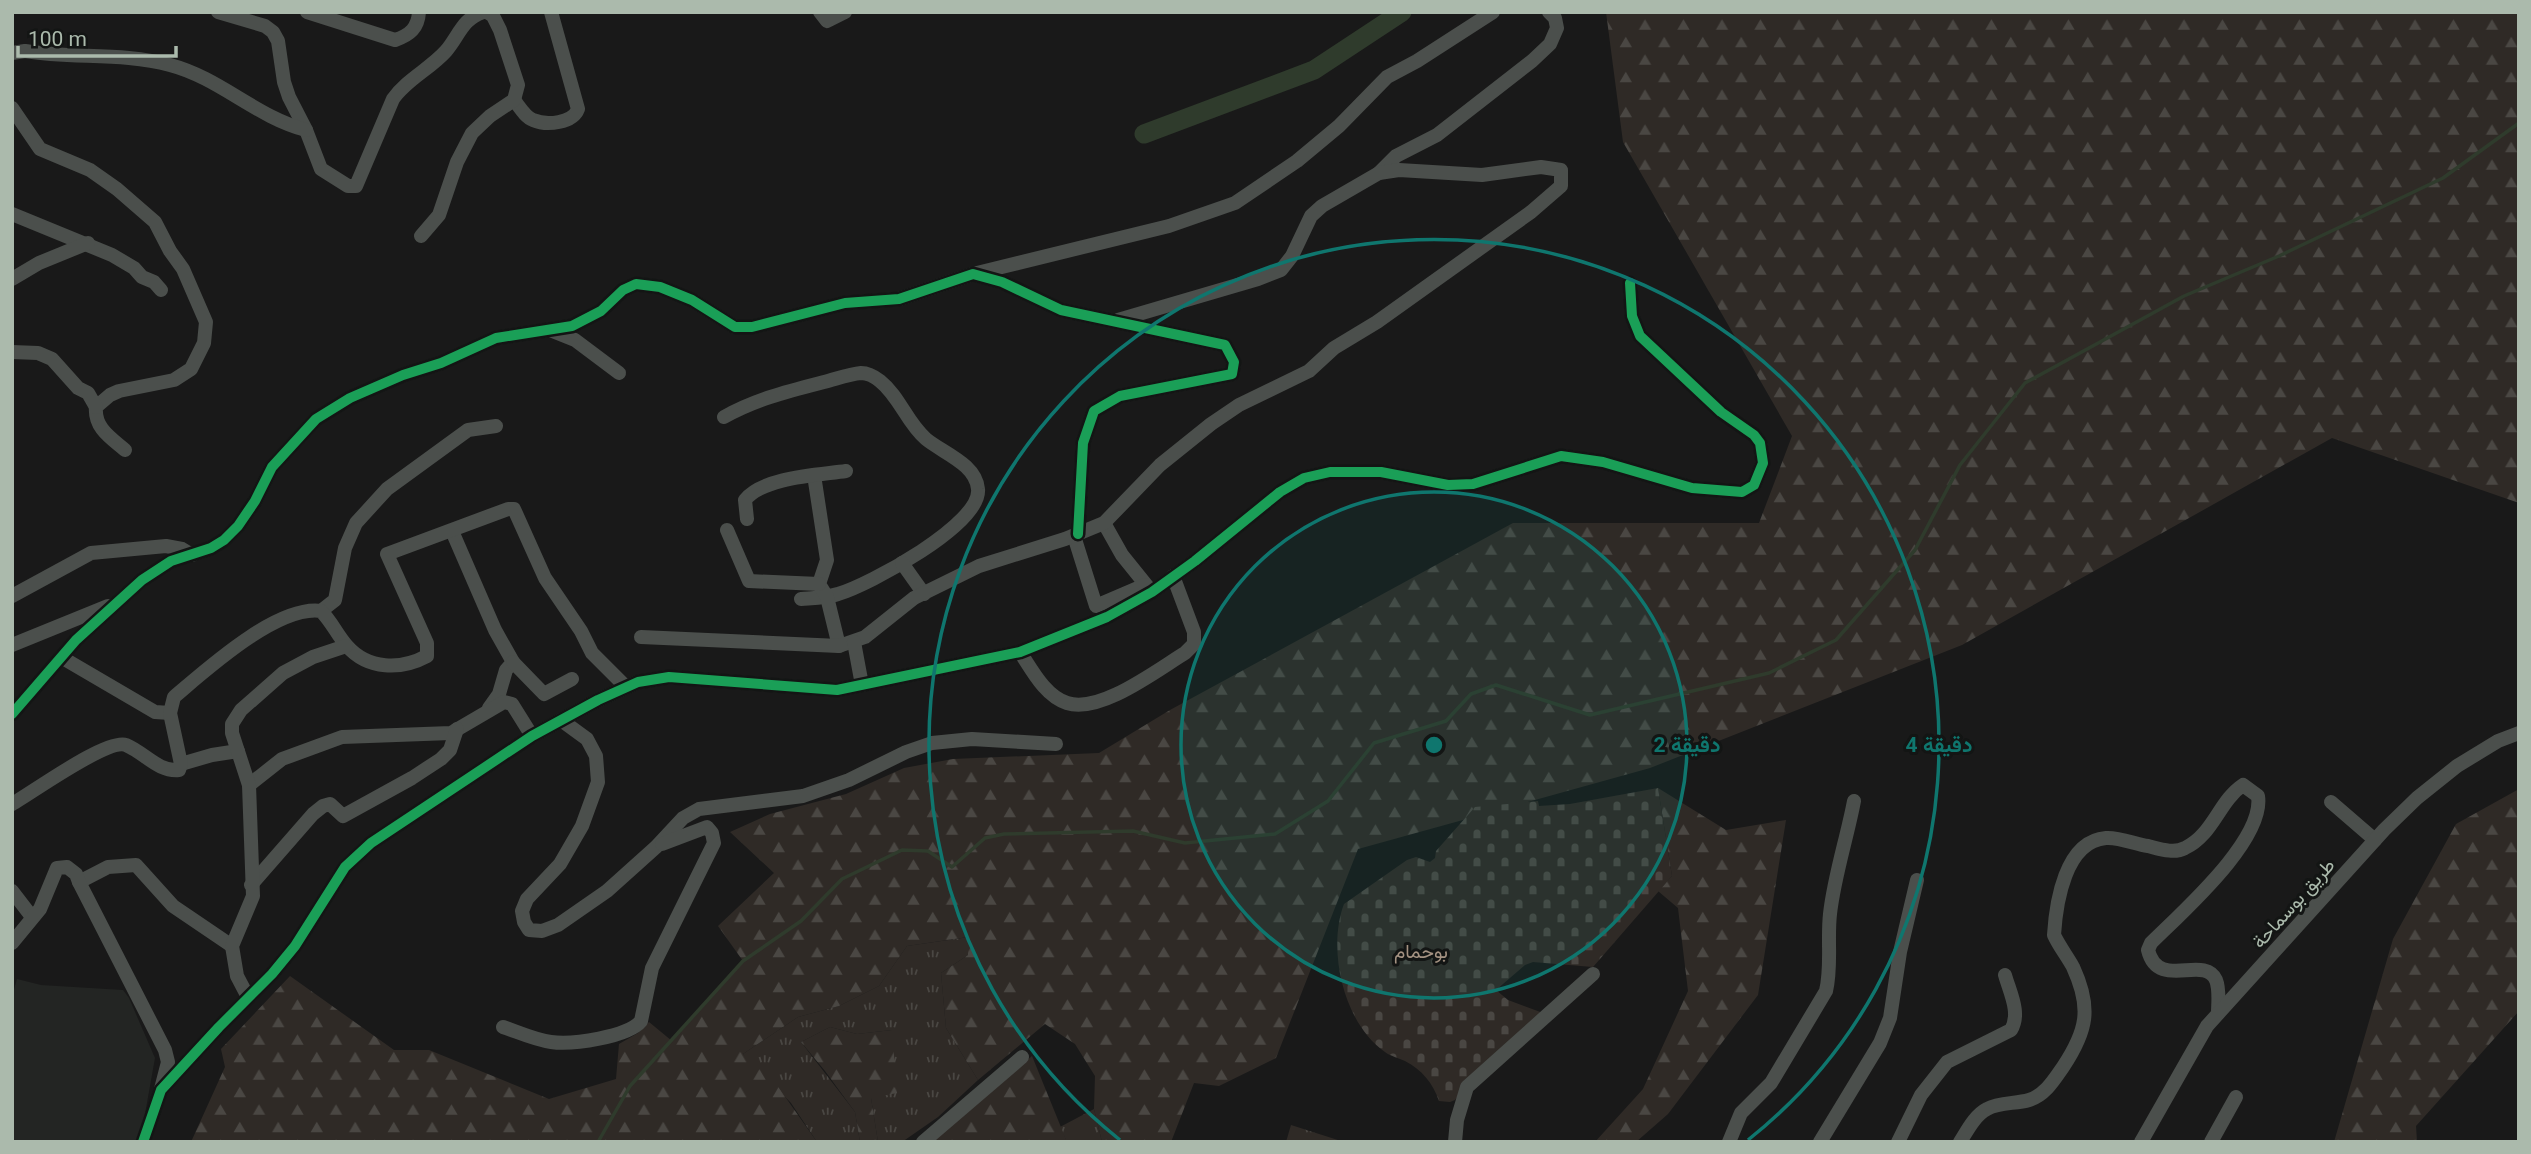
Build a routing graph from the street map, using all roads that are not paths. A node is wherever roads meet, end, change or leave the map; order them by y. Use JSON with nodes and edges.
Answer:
{"nodes":[{"id":1,"x":218,"y":12,"type":"edge"},
{"id":2,"x":307,"y":12,"type":"edge"},
{"id":3,"x":419,"y":12,"type":"edge"},
{"id":4,"x":485,"y":12,"type":"edge"},
{"id":5,"x":551,"y":12,"type":"edge"},
{"id":6,"x":820,"y":12,"type":"edge"},
{"id":7,"x":845,"y":12,"type":"edge"},
{"id":8,"x":1493,"y":12,"type":"edge"},
{"id":9,"x":1549,"y":12,"type":"edge"},
{"id":10,"x":12,"y":53,"type":"edge"},
{"id":11,"x":514,"y":100,"type":"junction"},
{"id":12,"x":12,"y":108,"type":"edge"},
{"id":13,"x":306,"y":130,"type":"junction"},
{"id":14,"x":1379,"y":173,"type":"junction"},
{"id":15,"x":12,"y":214,"type":"edge"},
{"id":16,"x":421,"y":236,"type":"dead end"},
{"id":17,"x":88,"y":243,"type":"junction"},
{"id":18,"x":973,"y":274,"type":"junction"},
{"id":19,"x":12,"y":279,"type":"edge"},
{"id":20,"x":1630,"y":283,"type":"dead end"},
{"id":21,"x":161,"y":290,"type":"dead end"},
{"id":22,"x":1115,"y":321,"type":"junction"},
{"id":23,"x":549,"y":329,"type":"junction"},
{"id":24,"x":12,"y":352,"type":"edge"},
{"id":25,"x":619,"y":373,"type":"dead end"},
{"id":26,"x":96,"y":407,"type":"junction"},
{"id":27,"x":724,"y":417,"type":"dead end"},
{"id":28,"x":496,"y":426,"type":"dead end"},
{"id":29,"x":125,"y":450,"type":"dead end"},
{"id":30,"x":846,"y":471,"type":"dead end"},
{"id":31,"x":814,"y":475,"type":"junction"},
{"id":32,"x":747,"y":519,"type":"dead end"},
{"id":33,"x":1104,"y":523,"type":"junction"},
{"id":34,"x":727,"y":530,"type":"dead end"},
{"id":35,"x":453,"y":531,"type":"junction"},
{"id":36,"x":1076,"y":535,"type":"junction"},
{"id":37,"x":192,"y":555,"type":"junction"},
{"id":38,"x":902,"y":563,"type":"junction"},
{"id":39,"x":1173,"y":576,"type":"junction"},
{"id":40,"x":819,"y":584,"type":"junction"},
{"id":41,"x":1148,"y":588,"type":"junction"},
{"id":42,"x":924,"y":594,"type":"junction"},
{"id":43,"x":12,"y":596,"type":"edge"},
{"id":44,"x":827,"y":597,"type":"junction"},
{"id":45,"x":801,"y":599,"type":"dead end"},
{"id":46,"x":118,"y":602,"type":"junction"},
{"id":47,"x":321,"y":611,"type":"junction"},
{"id":48,"x":1098,"y":613,"type":"junction"},
{"id":49,"x":641,"y":637,"type":"dead end"},
{"id":50,"x":854,"y":642,"type":"junction"},
{"id":51,"x":12,"y":645,"type":"edge"},
{"id":52,"x":346,"y":646,"type":"junction"},
{"id":53,"x":839,"y":646,"type":"junction"},
{"id":54,"x":1020,"y":652,"type":"junction"},
{"id":55,"x":61,"y":657,"type":"junction"},
{"id":56,"x":513,"y":662,"type":"junction"},
{"id":57,"x":572,"y":679,"type":"dead end"},
{"id":58,"x":862,"y":685,"type":"junction"},
{"id":59,"x":626,"y":687,"type":"junction"},
{"id":60,"x":486,"y":712,"type":"junction"},
{"id":61,"x":170,"y":713,"type":"junction"},
{"id":62,"x":12,"y":715,"type":"edge"},
{"id":63,"x":561,"y":720,"type":"junction"},
{"id":64,"x":457,"y":729,"type":"junction"},
{"id":65,"x":2519,"y":733,"type":"edge"},
{"id":66,"x":532,"y":736,"type":"junction"},
{"id":67,"x":1056,"y":744,"type":"dead end"},
{"id":68,"x":238,"y":751,"type":"junction"},
{"id":69,"x":181,"y":764,"type":"junction"},
{"id":70,"x":249,"y":785,"type":"junction"},
{"id":71,"x":1854,"y":801,"type":"dead end"},
{"id":72,"x":2331,"y":802,"type":"dead end"},
{"id":73,"x":12,"y":804,"type":"edge"},
{"id":74,"x":2375,"y":840,"type":"junction"},
{"id":75,"x":656,"y":847,"type":"junction"},
{"id":76,"x":1917,"y":880,"type":"dead end"},
{"id":77,"x":79,"y":882,"type":"junction"},
{"id":78,"x":251,"y":885,"type":"junction"},
{"id":79,"x":12,"y":891,"type":"edge"},
{"id":80,"x":32,"y":917,"type":"junction"},
{"id":81,"x":12,"y":943,"type":"edge"},
{"id":82,"x":232,"y":946,"type":"junction"},
{"id":83,"x":1593,"y":974,"type":"dead end"},
{"id":84,"x":2005,"y":975,"type":"dead end"},
{"id":85,"x":248,"y":998,"type":"junction"},
{"id":86,"x":2218,"y":1013,"type":"junction"},
{"id":87,"x":503,"y":1027,"type":"dead end"},
{"id":88,"x":1022,"y":1057,"type":"dead end"},
{"id":89,"x":161,"y":1090,"type":"junction"},
{"id":90,"x":2236,"y":1097,"type":"dead end"},
{"id":91,"x":143,"y":1142,"type":"edge"},
{"id":92,"x":923,"y":1142,"type":"edge"},
{"id":93,"x":1455,"y":1142,"type":"edge"},
{"id":94,"x":1729,"y":1142,"type":"edge"},
{"id":95,"x":1819,"y":1142,"type":"edge"},
{"id":96,"x":1898,"y":1142,"type":"edge"},
{"id":97,"x":1960,"y":1142,"type":"edge"},
{"id":98,"x":2141,"y":1142,"type":"edge"},
{"id":99,"x":2211,"y":1142,"type":"edge"}],
"edges":[{"from":1,"to":13,"type":"street"},
{"from":2,"to":3,"type":"street"},
{"from":4,"to":11,"type":"street"},
{"from":4,"to":13,"type":"street"},
{"from":5,"to":11,"type":"street"},
{"from":6,"to":7,"type":"street"},
{"from":8,"to":18,"type":"street"},
{"from":9,"to":14,"type":"street"},
{"from":10,"to":13,"type":"street"},
{"from":11,"to":16,"type":"street"},
{"from":12,"to":26,"type":"street"},
{"from":14,"to":22,"type":"street"},
{"from":14,"to":33,"type":"street"},
{"from":15,"to":17,"type":"street"},
{"from":17,"to":19,"type":"street"},
{"from":17,"to":21,"type":"street"},
{"from":18,"to":22,"type":"street"},
{"from":18,"to":23,"type":"street"},
{"from":20,"to":39,"type":"street"},
{"from":22,"to":36,"type":"street"},
{"from":23,"to":25,"type":"street"},
{"from":23,"to":37,"type":"street"},
{"from":24,"to":26,"type":"street"},
{"from":26,"to":29,"type":"street"},
{"from":27,"to":38,"type":"street"},
{"from":28,"to":47,"type":"street"},
{"from":30,"to":31,"type":"street"},
{"from":31,"to":32,"type":"street"},
{"from":31,"to":40,"type":"street"},
{"from":33,"to":36,"type":"street"},
{"from":33,"to":41,"type":"street"},
{"from":34,"to":40,"type":"street"},
{"from":35,"to":52,"type":"street"},
{"from":35,"to":56,"type":"street"},
{"from":35,"to":59,"type":"street"},
{"from":36,"to":42,"type":"street"},
{"from":36,"to":48,"type":"street"},
{"from":37,"to":43,"type":"street"},
{"from":37,"to":46,"type":"street"},
{"from":38,"to":42,"type":"street"},
{"from":38,"to":44,"type":"street"},
{"from":39,"to":41,"type":"street"},
{"from":39,"to":54,"type":"street"},
{"from":40,"to":44,"type":"street"},
{"from":41,"to":48,"type":"street"},
{"from":42,"to":50,"type":"street"},
{"from":44,"to":45,"type":"street"},
{"from":44,"to":53,"type":"street"},
{"from":46,"to":51,"type":"street"},
{"from":46,"to":55,"type":"street"},
{"from":47,"to":52,"type":"street"},
{"from":47,"to":61,"type":"street"},
{"from":48,"to":54,"type":"street"},
{"from":49,"to":53,"type":"street"},
{"from":50,"to":53,"type":"street"},
{"from":50,"to":58,"type":"street"},
{"from":52,"to":68,"type":"street"},
{"from":54,"to":58,"type":"street"},
{"from":55,"to":61,"type":"street"},
{"from":55,"to":62,"type":"street"},
{"from":56,"to":57,"type":"street"},
{"from":56,"to":60,"type":"street"},
{"from":58,"to":59,"type":"street"},
{"from":59,"to":63,"type":"street"},
{"from":60,"to":64,"type":"street"},
{"from":60,"to":66,"type":"street"},
{"from":61,"to":69,"type":"street"},
{"from":63,"to":66,"type":"street"},
{"from":63,"to":75,"type":"street"},
{"from":64,"to":70,"type":"street"},
{"from":64,"to":78,"type":"street"},
{"from":65,"to":74,"type":"street","name":"طريق بوسماحة"},
{"from":66,"to":85,"type":"street"},
{"from":67,"to":75,"type":"street"},
{"from":68,"to":69,"type":"street"},
{"from":68,"to":70,"type":"street"},
{"from":69,"to":73,"type":"street"},
{"from":70,"to":78,"type":"street"},
{"from":71,"to":94,"type":"street"},
{"from":72,"to":74,"type":"street"},
{"from":74,"to":86,"type":"street","name":"طريق بوسماحة"},
{"from":75,"to":87,"type":"street"},
{"from":76,"to":95,"type":"street"},
{"from":77,"to":80,"type":"street"},
{"from":77,"to":82,"type":"street"},
{"from":77,"to":89,"type":"street"},
{"from":78,"to":82,"type":"street"},
{"from":79,"to":80,"type":"street"},
{"from":80,"to":81,"type":"street"},
{"from":82,"to":85,"type":"street"},
{"from":83,"to":93,"type":"street"},
{"from":84,"to":96,"type":"street"},
{"from":85,"to":89,"type":"street"},
{"from":86,"to":97,"type":"street"},
{"from":86,"to":98,"type":"street","name":"طريق بوسماحة"},
{"from":88,"to":92,"type":"street"},
{"from":89,"to":91,"type":"street"},
{"from":90,"to":99,"type":"street"}]}
